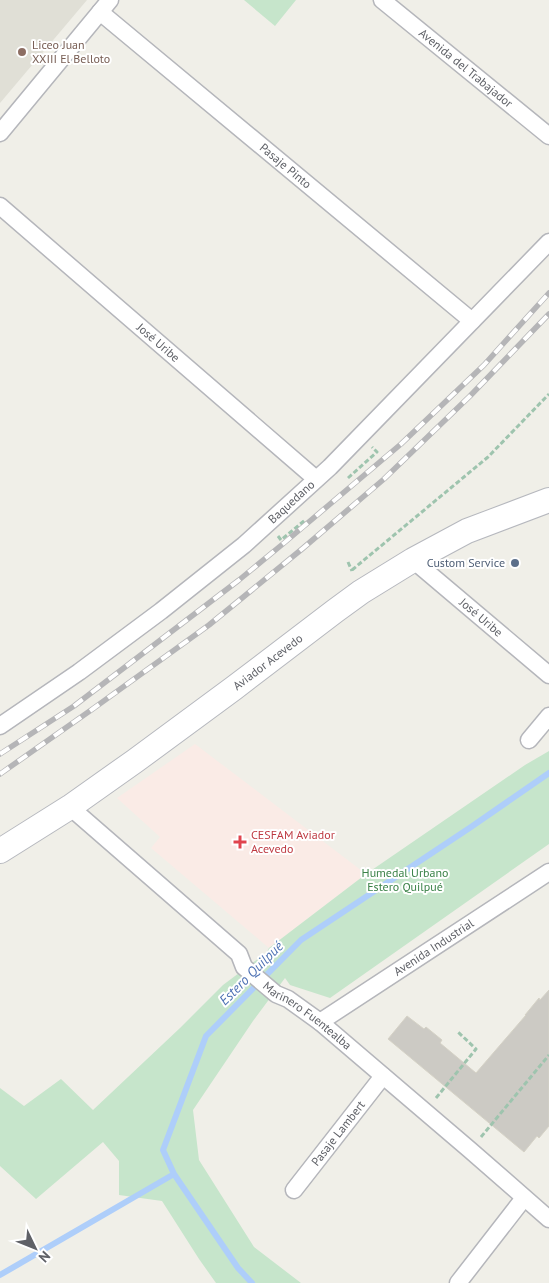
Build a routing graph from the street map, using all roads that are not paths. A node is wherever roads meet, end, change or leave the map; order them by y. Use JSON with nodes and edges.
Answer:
{"nodes":[{"id":1,"x":382,"y":0,"type":"edge"},
{"id":2,"x":105,"y":6,"type":"edge"},
{"id":3,"x":0,"y":133,"type":"edge"},
{"id":4,"x":549,"y":136,"type":"edge"},
{"id":5,"x":0,"y":206,"type":"edge"},
{"id":6,"x":549,"y":242,"type":"edge"},
{"id":7,"x":472,"y":321,"type":"junction"},
{"id":8,"x":316,"y":479,"type":"junction"},
{"id":9,"x":549,"y":500,"type":"edge"},
{"id":10,"x":413,"y":560,"type":"junction"},
{"id":11,"x":549,"y":674,"type":"edge"},
{"id":12,"x":549,"y":716,"type":"edge"},
{"id":13,"x":0,"y":726,"type":"edge"},
{"id":14,"x":529,"y":740,"type":"dead end"},
{"id":15,"x":70,"y":807,"type":"junction"},
{"id":16,"x":0,"y":851,"type":"edge"},
{"id":17,"x":549,"y":872,"type":"edge"},
{"id":18,"x":320,"y":1022,"type":"junction"},
{"id":19,"x":383,"y":1076,"type":"junction"},
{"id":20,"x":294,"y":1190,"type":"dead end"},
{"id":21,"x":524,"y":1198,"type":"junction"},
{"id":22,"x":549,"y":1219,"type":"edge"},
{"id":23,"x":458,"y":1283,"type":"edge"}],
"edges":[{"from":1,"to":4,"type":"street","name":"Avenida del Trabajador"},
{"from":2,"to":3,"type":"street"},
{"from":2,"to":7,"type":"street","name":"Pasaje Pinto"},
{"from":5,"to":8,"type":"street","name":"José Uribe"},
{"from":6,"to":7,"type":"street","name":"Baquedano"},
{"from":7,"to":8,"type":"street","name":"Baquedano"},
{"from":8,"to":13,"type":"street","name":"Baquedano"},
{"from":9,"to":10,"type":"main road","name":"Aviador Acevedo"},
{"from":10,"to":11,"type":"street","name":"José Uribe"},
{"from":10,"to":15,"type":"main road","name":"Aviador Acevedo"},
{"from":12,"to":14,"type":"street"},
{"from":15,"to":16,"type":"main road","name":"Aviador Acevedo"},
{"from":15,"to":18,"type":"street","name":"Marinero Fuentealba"},
{"from":17,"to":18,"type":"street","name":"Avenida Industrial"},
{"from":18,"to":19,"type":"street","name":"Marinero Fuentealba"},
{"from":19,"to":20,"type":"street","name":"Pasaje Lambert"},
{"from":19,"to":21,"type":"street","name":"Marinero Fuentealba"},
{"from":21,"to":22,"type":"street","name":"Marinero Fuentealba"},
{"from":21,"to":23,"type":"street"}]}
